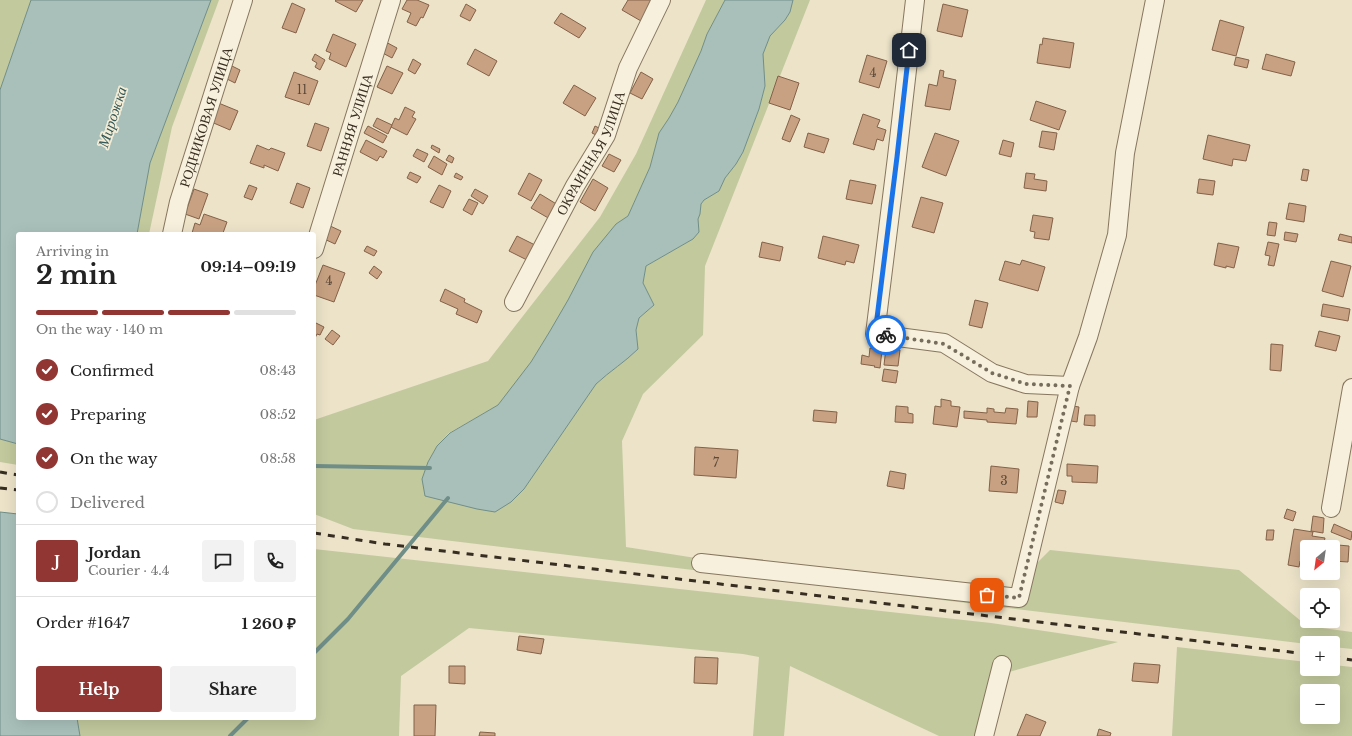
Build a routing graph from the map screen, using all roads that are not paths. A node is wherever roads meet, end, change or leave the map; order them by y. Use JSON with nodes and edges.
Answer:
{"nodes":[{"id":1,"x":243,"y":0,"type":"edge"},
{"id":2,"x":390,"y":0,"type":"edge"},
{"id":3,"x":661,"y":0,"type":"edge"},
{"id":4,"x":915,"y":0,"type":"edge"},
{"id":5,"x":1155,"y":0,"type":"edge"},
{"id":6,"x":172,"y":232,"type":"edge"},
{"id":7,"x":316,"y":242,"type":"edge"},
{"id":8,"x":514,"y":302,"type":"dead end"},
{"id":9,"x":1070,"y":386,"type":"junction"},
{"id":10,"x":1352,"y":388,"type":"edge"},
{"id":11,"x":1331,"y":508,"type":"dead end"},
{"id":12,"x":701,"y":563,"type":"dead end"},
{"id":13,"x":1002,"y":665,"type":"dead end"},
{"id":14,"x":984,"y":736,"type":"edge"}],
"edges":[{"from":1,"to":6,"type":"street","name":"РОДНИКОВАЯ УЛИЦА"},
{"from":2,"to":7,"type":"street","name":"РАННЯЯ УЛИЦА"},
{"from":3,"to":8,"type":"street","name":"ОКРАИННАЯ УЛИЦА"},
{"from":4,"to":9,"type":"street"},
{"from":5,"to":9,"type":"street"},
{"from":9,"to":12,"type":"street"},
{"from":10,"to":11,"type":"street"},
{"from":13,"to":14,"type":"street"}]}
